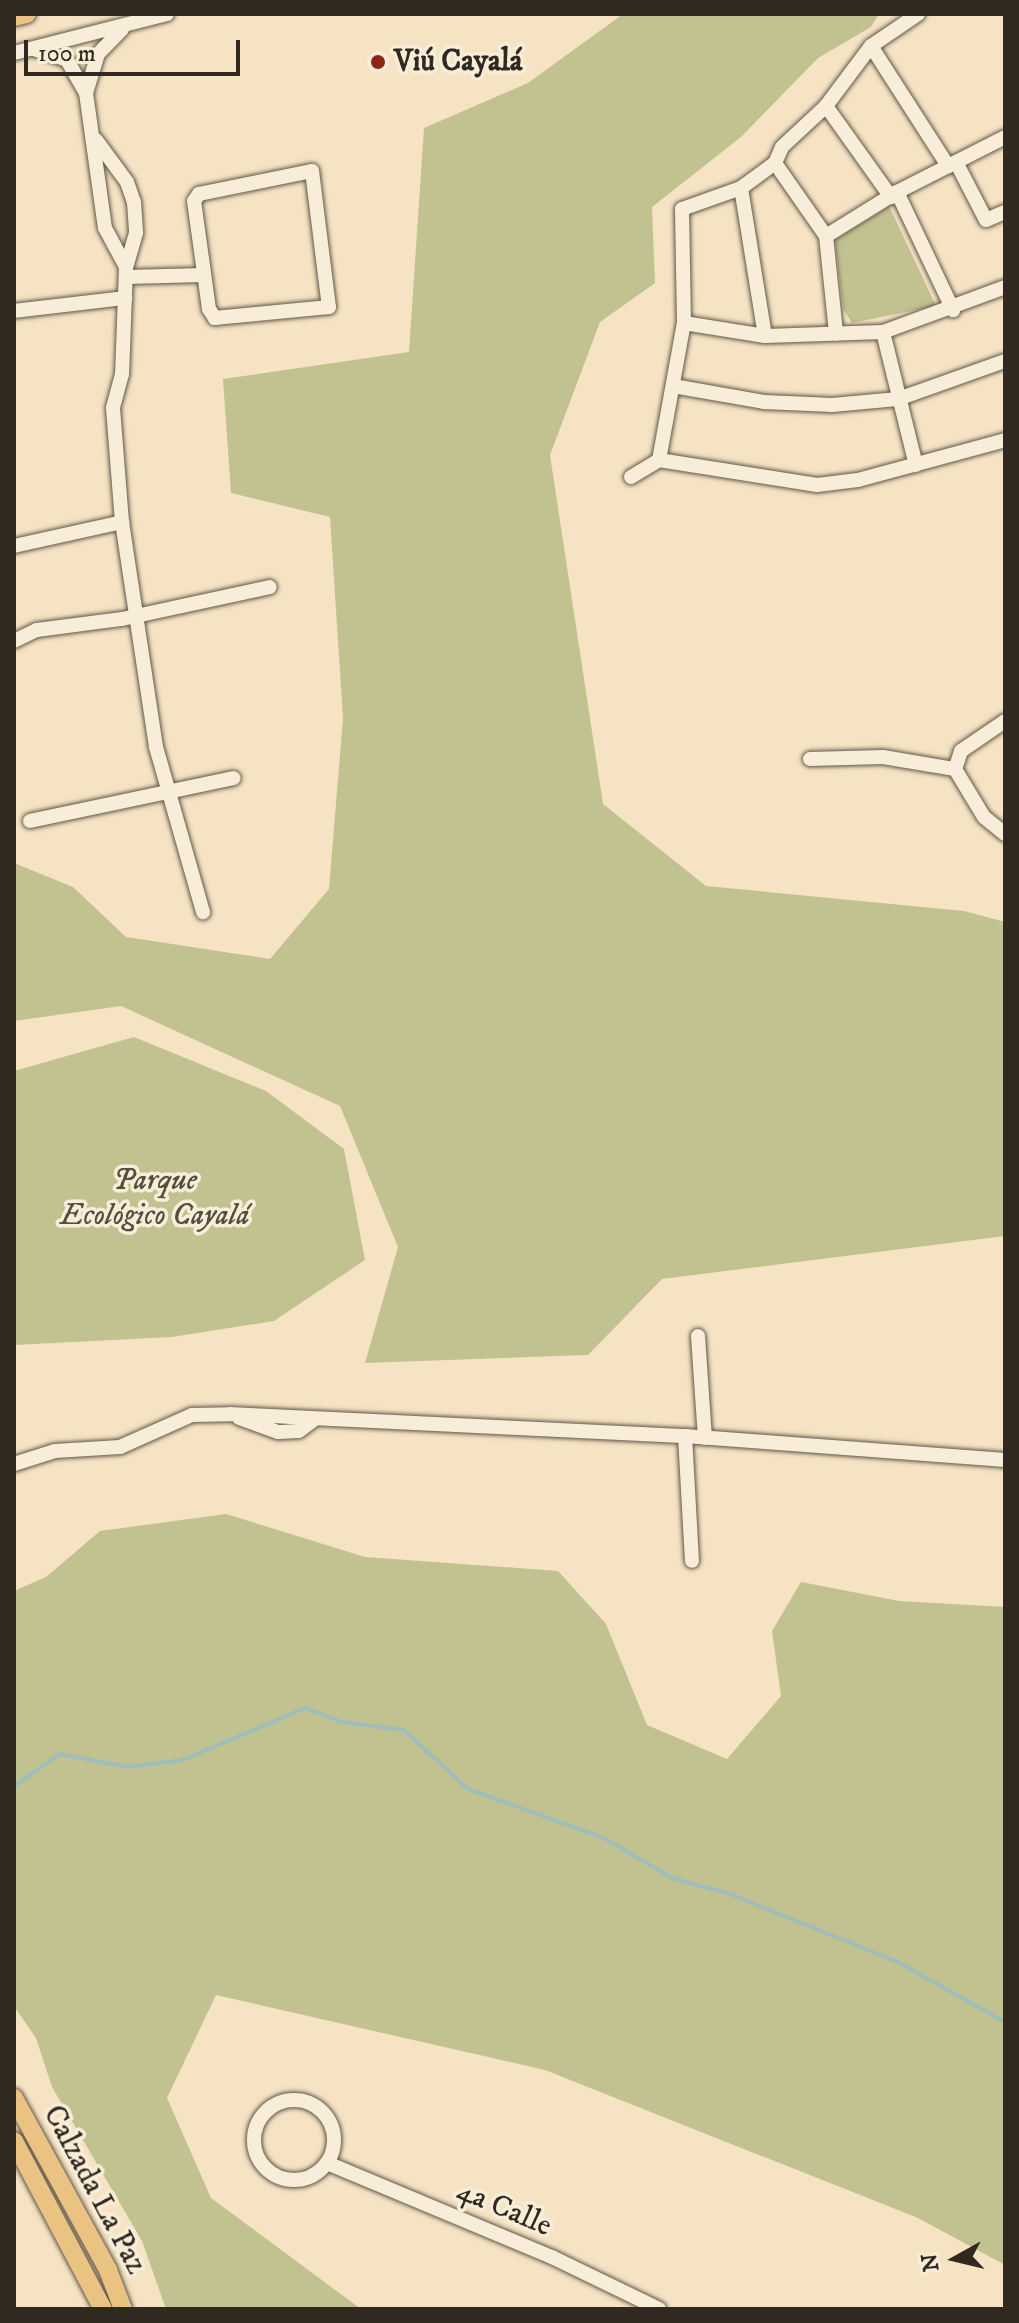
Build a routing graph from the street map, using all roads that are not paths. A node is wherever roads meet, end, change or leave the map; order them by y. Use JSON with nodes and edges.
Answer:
{"nodes":[{"id":1,"x":27,"y":14,"type":"edge"},
{"id":2,"x":167,"y":14,"type":"edge"},
{"id":3,"x":918,"y":14,"type":"edge"},
{"id":4,"x":14,"y":17,"type":"edge"},
{"id":5,"x":126,"y":26,"type":"junction"},
{"id":6,"x":871,"y":46,"type":"junction"},
{"id":7,"x":34,"y":49,"type":"junction"},
{"id":8,"x":14,"y":53,"type":"edge"},
{"id":9,"x":86,"y":93,"type":"junction"},
{"id":10,"x":826,"y":106,"type":"junction"},
{"id":11,"x":1005,"y":137,"type":"edge"},
{"id":12,"x":96,"y":140,"type":"junction"},
{"id":13,"x":775,"y":163,"type":"junction"},
{"id":14,"x":952,"y":164,"type":"junction"},
{"id":15,"x":741,"y":188,"type":"junction"},
{"id":16,"x":894,"y":195,"type":"junction"},
{"id":17,"x":1005,"y":212,"type":"edge"},
{"id":18,"x":826,"y":236,"type":"junction"},
{"id":19,"x":127,"y":272,"type":"junction"},
{"id":20,"x":204,"y":275,"type":"junction"},
{"id":21,"x":1005,"y":287,"type":"edge"},
{"id":22,"x":125,"y":298,"type":"junction"},
{"id":23,"x":953,"y":310,"type":"junction"},
{"id":24,"x":14,"y":311,"type":"edge"},
{"id":25,"x":684,"y":323,"type":"junction"},
{"id":26,"x":883,"y":332,"type":"junction"},
{"id":27,"x":836,"y":333,"type":"junction"},
{"id":28,"x":765,"y":336,"type":"junction"},
{"id":29,"x":1005,"y":361,"type":"edge"},
{"id":30,"x":673,"y":386,"type":"junction"},
{"id":31,"x":898,"y":399,"type":"junction"},
{"id":32,"x":1005,"y":440,"type":"edge"},
{"id":33,"x":659,"y":460,"type":"junction"},
{"id":34,"x":916,"y":465,"type":"junction"},
{"id":35,"x":631,"y":477,"type":"dead end"},
{"id":36,"x":122,"y":522,"type":"junction"},
{"id":37,"x":14,"y":546,"type":"edge"},
{"id":38,"x":270,"y":587,"type":"dead end"},
{"id":39,"x":135,"y":616,"type":"junction"},
{"id":40,"x":14,"y":641,"type":"edge"},
{"id":41,"x":1005,"y":721,"type":"edge"},
{"id":42,"x":810,"y":759,"type":"dead end"},
{"id":43,"x":955,"y":769,"type":"junction"},
{"id":44,"x":234,"y":778,"type":"dead end"},
{"id":45,"x":169,"y":793,"type":"junction"},
{"id":46,"x":30,"y":821,"type":"dead end"},
{"id":47,"x":1005,"y":834,"type":"edge"},
{"id":48,"x":203,"y":912,"type":"dead end"},
{"id":49,"x":698,"y":1336,"type":"dead end"},
{"id":50,"x":685,"y":1436,"type":"junction"},
{"id":51,"x":705,"y":1438,"type":"junction"},
{"id":52,"x":1005,"y":1460,"type":"edge"},
{"id":53,"x":14,"y":1464,"type":"edge"},
{"id":54,"x":692,"y":1561,"type":"dead end"},
{"id":55,"x":14,"y":2098,"type":"edge"},
{"id":56,"x":14,"y":2141,"type":"edge"},
{"id":57,"x":327,"y":2163,"type":"junction"},
{"id":58,"x":103,"y":2309,"type":"edge"},
{"id":59,"x":123,"y":2309,"type":"edge"},
{"id":60,"x":659,"y":2309,"type":"edge"}],
"edges":[{"from":1,"to":4,"type":"main road"},
{"from":2,"to":5,"type":"street"},
{"from":3,"to":6,"type":"street"},
{"from":5,"to":7,"type":"street"},
{"from":5,"to":9,"type":"street"},
{"from":6,"to":10,"type":"street"},
{"from":6,"to":14,"type":"street"},
{"from":7,"to":8,"type":"street"},
{"from":7,"to":9,"type":"street"},
{"from":9,"to":12,"type":"street"},
{"from":10,"to":13,"type":"street"},
{"from":10,"to":16,"type":"street"},
{"from":11,"to":14,"type":"street"},
{"from":12,"to":19,"type":"street"},
{"from":12,"to":19,"type":"street"},
{"from":13,"to":15,"type":"street"},
{"from":13,"to":18,"type":"street"},
{"from":14,"to":16,"type":"street"},
{"from":14,"to":17,"type":"street"},
{"from":15,"to":25,"type":"street"},
{"from":15,"to":28,"type":"street"},
{"from":16,"to":18,"type":"street"},
{"from":16,"to":23,"type":"street"},
{"from":18,"to":27,"type":"street"},
{"from":19,"to":20,"type":"street"},
{"from":19,"to":22,"type":"street"},
{"from":20,"to":20,"type":"street"},
{"from":21,"to":23,"type":"street"},
{"from":22,"to":24,"type":"street"},
{"from":22,"to":36,"type":"street"},
{"from":23,"to":26,"type":"street"},
{"from":25,"to":28,"type":"street"},
{"from":25,"to":30,"type":"street"},
{"from":26,"to":27,"type":"street"},
{"from":26,"to":31,"type":"street"},
{"from":27,"to":28,"type":"street"},
{"from":29,"to":31,"type":"street"},
{"from":30,"to":31,"type":"street"},
{"from":30,"to":33,"type":"street"},
{"from":31,"to":34,"type":"street"},
{"from":32,"to":34,"type":"street"},
{"from":33,"to":34,"type":"street"},
{"from":33,"to":35,"type":"street"},
{"from":36,"to":37,"type":"street"},
{"from":36,"to":39,"type":"street"},
{"from":38,"to":39,"type":"street"},
{"from":39,"to":40,"type":"street"},
{"from":39,"to":45,"type":"street"},
{"from":41,"to":43,"type":"street"},
{"from":42,"to":43,"type":"street"},
{"from":43,"to":47,"type":"street"},
{"from":44,"to":45,"type":"street"},
{"from":45,"to":46,"type":"street"},
{"from":45,"to":48,"type":"street"},
{"from":49,"to":51,"type":"street"},
{"from":50,"to":51,"type":"street"},
{"from":50,"to":53,"type":"street"},
{"from":50,"to":54,"type":"street"},
{"from":51,"to":52,"type":"street"},
{"from":55,"to":59,"type":"main road","name":"Calzada La Paz"},
{"from":56,"to":58,"type":"main road","name":"Calzada La Paz"},
{"from":57,"to":57,"type":"street"},
{"from":57,"to":60,"type":"street","name":"4a Calle"}]}
